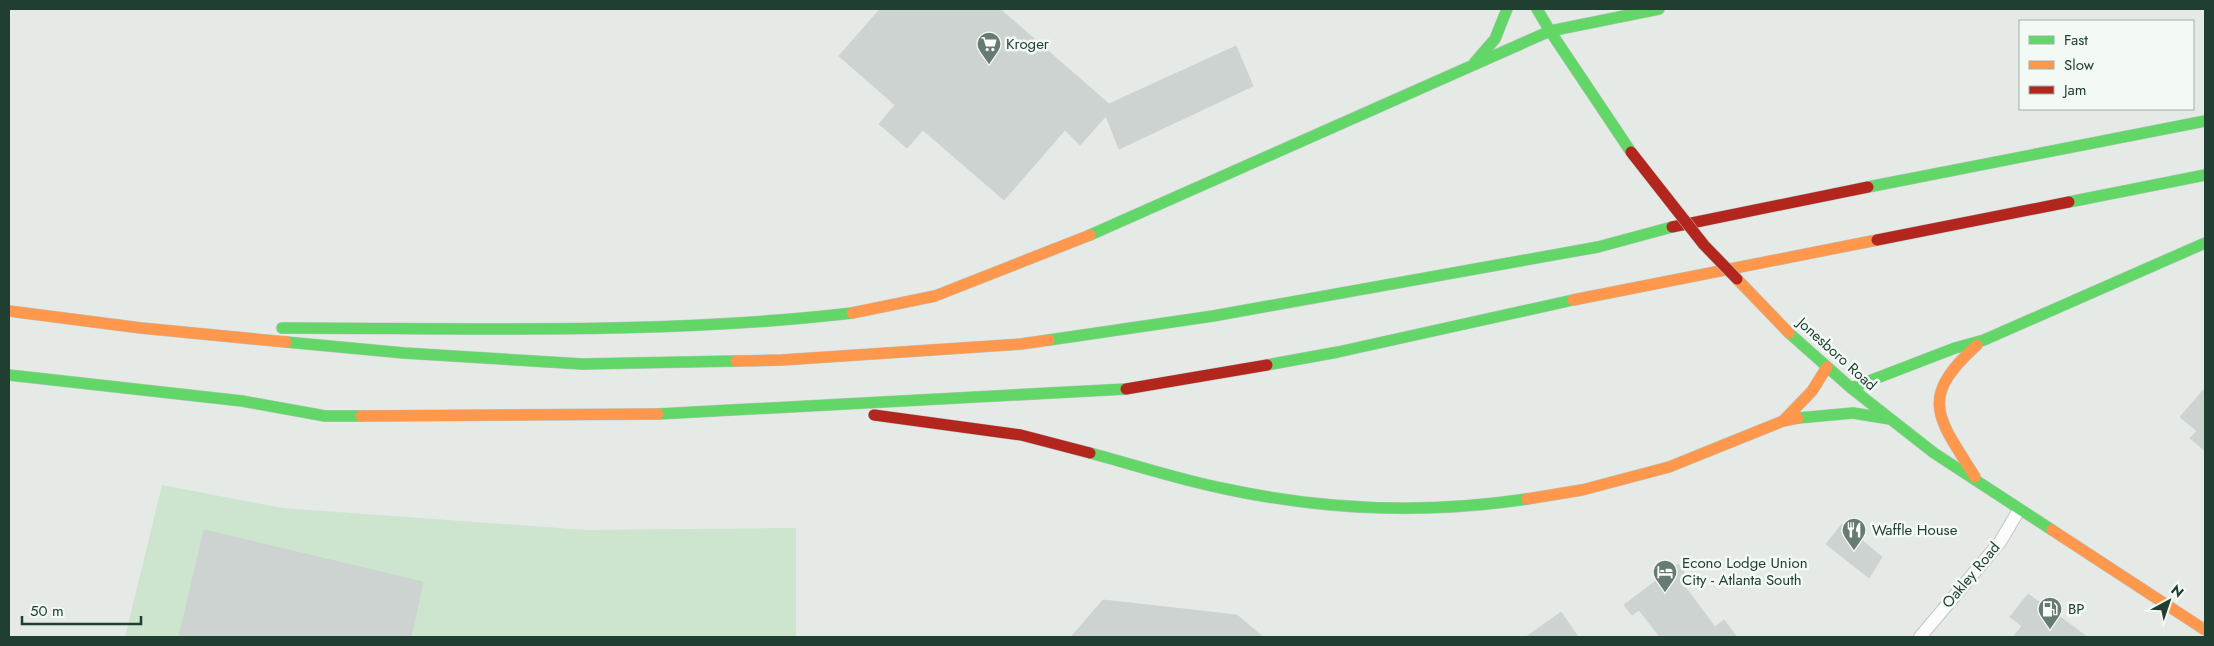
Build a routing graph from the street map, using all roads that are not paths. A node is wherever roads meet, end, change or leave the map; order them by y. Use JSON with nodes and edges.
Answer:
{"nodes":[{"id":1,"x":1507,"y":9,"type":"edge"},
{"id":2,"x":1536,"y":9,"type":"edge"},
{"id":3,"x":1600,"y":9,"type":"edge"},
{"id":4,"x":1659,"y":9,"type":"edge"},
{"id":5,"x":1626,"y":15,"type":"junction"},
{"id":6,"x":1550,"y":31,"type":"junction"},
{"id":7,"x":1470,"y":66,"type":"junction"},
{"id":8,"x":2205,"y":121,"type":"edge"},
{"id":9,"x":2205,"y":175,"type":"edge"},
{"id":10,"x":2205,"y":243,"type":"edge"},
{"id":11,"x":9,"y":311,"type":"edge"},
{"id":12,"x":141,"y":328,"type":"junction"},
{"id":13,"x":1984,"y":340,"type":"junction"},
{"id":14,"x":1827,"y":367,"type":"junction"},
{"id":15,"x":9,"y":375,"type":"edge"},
{"id":16,"x":1851,"y":388,"type":"junction"},
{"id":17,"x":820,"y":407,"type":"junction"},
{"id":18,"x":1890,"y":419,"type":"junction"},
{"id":19,"x":1783,"y":421,"type":"junction"},
{"id":20,"x":1979,"y":484,"type":"junction"},
{"id":21,"x":2019,"y":510,"type":"junction"},
{"id":22,"x":2205,"y":630,"type":"edge"},
{"id":23,"x":1920,"y":637,"type":"edge"}],
"edges":[{"from":1,"to":7,"type":"main road"},
{"from":2,"to":6,"type":"main road","name":"Jonesboro Road"},
{"from":3,"to":5,"type":"main road"},
{"from":4,"to":5,"type":"main road"},
{"from":5,"to":6,"type":"main road"},
{"from":6,"to":7,"type":"main road"},
{"from":6,"to":14,"type":"main road","name":"Jonesboro Road","bridge":true},
{"from":7,"to":12,"type":"main road"},
{"from":8,"to":12,"type":"main road"},
{"from":9,"to":17,"type":"main road"},
{"from":10,"to":13,"type":"main road"},
{"from":11,"to":12,"type":"main road"},
{"from":13,"to":16,"type":"main road"},
{"from":13,"to":20,"type":"main road"},
{"from":14,"to":16,"type":"main road","name":"Jonesboro Road"},
{"from":14,"to":19,"type":"main road"},
{"from":15,"to":17,"type":"main road"},
{"from":16,"to":18,"type":"main road","name":"Jonesboro Road"},
{"from":17,"to":19,"type":"main road"},
{"from":18,"to":19,"type":"main road"},
{"from":18,"to":20,"type":"main road","name":"Jonesboro Road"},
{"from":20,"to":21,"type":"main road","name":"Jonesboro Road"},
{"from":21,"to":22,"type":"main road","name":"Jonesboro Road"},
{"from":21,"to":23,"type":"street","name":"Oakley Road"}]}
